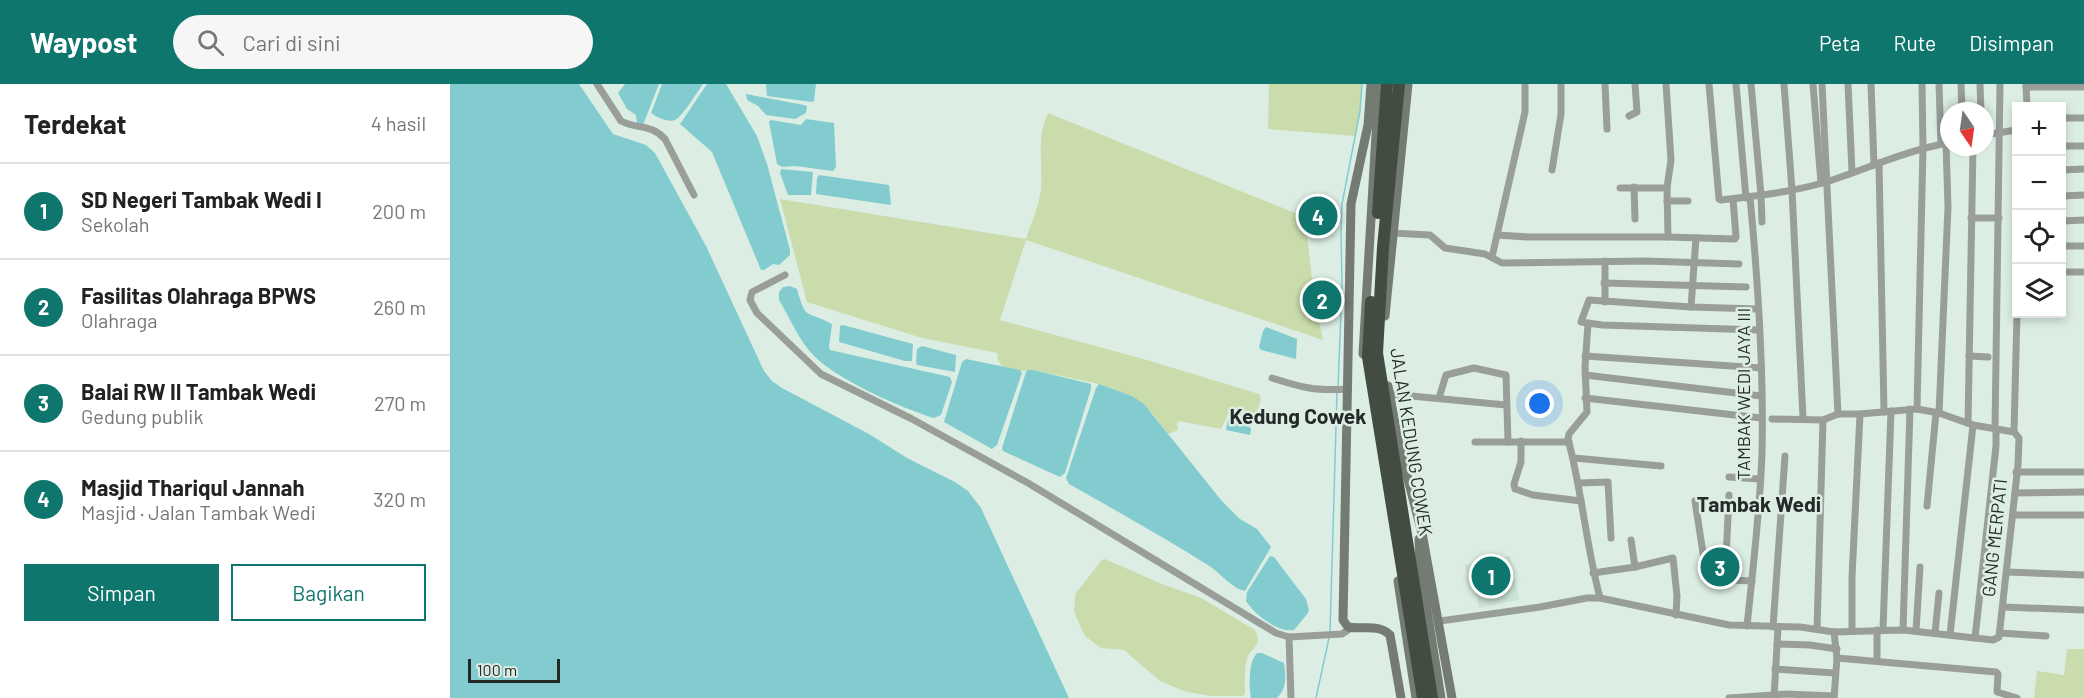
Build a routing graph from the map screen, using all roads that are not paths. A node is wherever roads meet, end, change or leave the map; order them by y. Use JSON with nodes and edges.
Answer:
{"nodes":[{"id":1,"x":597,"y":84,"type":"edge"},
{"id":2,"x":1371,"y":84,"type":"edge"},
{"id":3,"x":1379,"y":84,"type":"edge"},
{"id":4,"x":1387,"y":84,"type":"edge"},
{"id":5,"x":1399,"y":84,"type":"edge"},
{"id":6,"x":1407,"y":84,"type":"edge"},
{"id":7,"x":1526,"y":84,"type":"edge"},
{"id":8,"x":1561,"y":84,"type":"edge"},
{"id":9,"x":1605,"y":84,"type":"edge"},
{"id":10,"x":1635,"y":84,"type":"edge"},
{"id":11,"x":1666,"y":84,"type":"edge"},
{"id":12,"x":1709,"y":84,"type":"edge"},
{"id":13,"x":1736,"y":84,"type":"edge"},
{"id":14,"x":1751,"y":84,"type":"edge"},
{"id":15,"x":1784,"y":84,"type":"edge"},
{"id":16,"x":1813,"y":84,"type":"edge"},
{"id":17,"x":1822,"y":84,"type":"edge"},
{"id":18,"x":1848,"y":84,"type":"edge"},
{"id":19,"x":1871,"y":84,"type":"edge"},
{"id":20,"x":1922,"y":84,"type":"edge"},
{"id":21,"x":1939,"y":84,"type":"edge"},
{"id":22,"x":1961,"y":84,"type":"edge"},
{"id":23,"x":1980,"y":84,"type":"edge"},
{"id":24,"x":2000,"y":84,"type":"edge"},
{"id":25,"x":2026,"y":85,"type":"edge"},
{"id":26,"x":2084,"y":87,"type":"edge"},
{"id":27,"x":1397,"y":99,"type":"junction"},
{"id":28,"x":1941,"y":102,"type":"edge"},
{"id":29,"x":1962,"y":102,"type":"edge"},
{"id":30,"x":1981,"y":102,"type":"edge"},
{"id":31,"x":2027,"y":102,"type":"edge"},
{"id":32,"x":1406,"y":110,"type":"junction"},
{"id":33,"x":1629,"y":116,"type":"dead end"},
{"id":34,"x":2066,"y":118,"type":"edge"},
{"id":35,"x":2084,"y":118,"type":"edge"},
{"id":36,"x":1372,"y":125,"type":"junction"},
{"id":37,"x":1607,"y":129,"type":"dead end"},
{"id":38,"x":2012,"y":131,"type":"edge"},
{"id":39,"x":2001,"y":132,"type":"junction"},
{"id":40,"x":1994,"y":133,"type":"edge"},
{"id":41,"x":1940,"y":145,"type":"edge"},
{"id":42,"x":2066,"y":146,"type":"edge"},
{"id":43,"x":2084,"y":146,"type":"edge"},
{"id":44,"x":1923,"y":148,"type":"junction"},
{"id":45,"x":1946,"y":156,"type":"edge"},
{"id":46,"x":1973,"y":156,"type":"edge"},
{"id":47,"x":1876,"y":164,"type":"junction"},
{"id":48,"x":2084,"y":169,"type":"edge"},
{"id":49,"x":1552,"y":170,"type":"dead end"},
{"id":50,"x":2066,"y":170,"type":"edge"},
{"id":51,"x":1852,"y":172,"type":"junction"},
{"id":52,"x":1823,"y":182,"type":"junction"},
{"id":53,"x":1620,"y":188,"type":"dead end"},
{"id":54,"x":1634,"y":188,"type":"junction"},
{"id":55,"x":1667,"y":188,"type":"junction"},
{"id":56,"x":1792,"y":190,"type":"junction"},
{"id":57,"x":694,"y":195,"type":"dead end"},
{"id":58,"x":1761,"y":195,"type":"junction"},
{"id":59,"x":2084,"y":195,"type":"edge"},
{"id":60,"x":2066,"y":196,"type":"edge"},
{"id":61,"x":1748,"y":197,"type":"junction"},
{"id":62,"x":1733,"y":199,"type":"junction"},
{"id":63,"x":1666,"y":201,"type":"junction"},
{"id":64,"x":1688,"y":201,"type":"dead end"},
{"id":65,"x":1971,"y":218,"type":"junction"},
{"id":66,"x":1999,"y":218,"type":"junction"},
{"id":67,"x":1635,"y":219,"type":"dead end"},
{"id":68,"x":2066,"y":220,"type":"edge"},
{"id":69,"x":2084,"y":220,"type":"edge"},
{"id":70,"x":1371,"y":221,"type":"junction"},
{"id":71,"x":1351,"y":222,"type":"junction"},
{"id":72,"x":1762,"y":222,"type":"dead end"},
{"id":73,"x":1392,"y":233,"type":"junction"},
{"id":74,"x":1497,"y":235,"type":"junction"},
{"id":75,"x":1668,"y":237,"type":"junction"},
{"id":76,"x":1696,"y":238,"type":"junction"},
{"id":77,"x":2066,"y":246,"type":"edge"},
{"id":78,"x":2084,"y":246,"type":"edge"},
{"id":79,"x":1492,"y":256,"type":"junction"},
{"id":80,"x":1605,"y":261,"type":"junction"},
{"id":81,"x":1695,"y":264,"type":"junction"},
{"id":82,"x":1739,"y":264,"type":"dead end"},
{"id":83,"x":2084,"y":272,"type":"edge"},
{"id":84,"x":2066,"y":273,"type":"edge"},
{"id":85,"x":785,"y":275,"type":"dead end"},
{"id":86,"x":1604,"y":283,"type":"junction"},
{"id":87,"x":1692,"y":285,"type":"junction"},
{"id":88,"x":1746,"y":287,"type":"dead end"},
{"id":89,"x":1605,"y":302,"type":"junction"},
{"id":90,"x":1691,"y":308,"type":"junction"},
{"id":91,"x":1758,"y":309,"type":"junction"},
{"id":92,"x":2017,"y":318,"type":"edge"},
{"id":93,"x":1588,"y":324,"type":"junction"},
{"id":94,"x":1759,"y":330,"type":"junction"},
{"id":95,"x":1585,"y":356,"type":"junction"},
{"id":96,"x":1969,"y":356,"type":"junction"},
{"id":97,"x":1988,"y":357,"type":"dead end"},
{"id":98,"x":1761,"y":368,"type":"junction"},
{"id":99,"x":1585,"y":375,"type":"junction"},
{"id":100,"x":1272,"y":378,"type":"dead end"},
{"id":101,"x":1341,"y":389,"type":"junction"},
{"id":102,"x":1390,"y":394,"type":"junction"},
{"id":103,"x":1761,"y":396,"type":"junction"},
{"id":104,"x":1439,"y":398,"type":"junction"},
{"id":105,"x":1585,"y":398,"type":"junction"},
{"id":106,"x":1506,"y":405,"type":"junction"},
{"id":107,"x":1913,"y":409,"type":"junction"},
{"id":108,"x":1888,"y":412,"type":"junction"},
{"id":109,"x":1937,"y":413,"type":"junction"},
{"id":110,"x":1838,"y":414,"type":"junction"},
{"id":111,"x":1860,"y":414,"type":"junction"},
{"id":112,"x":1761,"y":418,"type":"junction"},
{"id":113,"x":1803,"y":418,"type":"junction"},
{"id":114,"x":1772,"y":419,"type":"dead end"},
{"id":115,"x":1823,"y":420,"type":"junction"},
{"id":116,"x":1970,"y":424,"type":"junction"},
{"id":117,"x":1996,"y":430,"type":"junction"},
{"id":118,"x":2016,"y":434,"type":"junction"},
{"id":119,"x":1521,"y":441,"type":"junction"},
{"id":120,"x":1475,"y":442,"type":"dead end"},
{"id":121,"x":1508,"y":442,"type":"junction"},
{"id":122,"x":1569,"y":442,"type":"junction"},
{"id":123,"x":1785,"y":456,"type":"dead end"},
{"id":124,"x":1574,"y":458,"type":"junction"},
{"id":125,"x":1660,"y":466,"type":"dead end"},
{"id":126,"x":2016,"y":472,"type":"junction"},
{"id":127,"x":2084,"y":472,"type":"edge"},
{"id":128,"x":1729,"y":477,"type":"dead end"},
{"id":129,"x":1760,"y":479,"type":"junction"},
{"id":130,"x":1579,"y":483,"type":"junction"},
{"id":131,"x":2084,"y":492,"type":"edge"},
{"id":132,"x":2014,"y":493,"type":"junction"},
{"id":133,"x":1729,"y":495,"type":"dead end"},
{"id":134,"x":1412,"y":498,"type":"junction"},
{"id":135,"x":1581,"y":501,"type":"junction"},
{"id":136,"x":1695,"y":501,"type":"dead end"},
{"id":137,"x":1927,"y":506,"type":"dead end"},
{"id":138,"x":2013,"y":515,"type":"junction"},
{"id":139,"x":2084,"y":515,"type":"edge"},
{"id":140,"x":1611,"y":538,"type":"dead end"},
{"id":141,"x":1631,"y":540,"type":"dead end"},
{"id":142,"x":1635,"y":567,"type":"junction"},
{"id":143,"x":1920,"y":567,"type":"dead end"},
{"id":144,"x":2007,"y":572,"type":"junction"},
{"id":145,"x":1593,"y":573,"type":"junction"},
{"id":146,"x":2084,"y":575,"type":"edge"},
{"id":147,"x":1725,"y":580,"type":"junction"},
{"id":148,"x":1752,"y":581,"type":"junction"},
{"id":149,"x":1939,"y":593,"type":"dead end"},
{"id":150,"x":1600,"y":598,"type":"junction"},
{"id":151,"x":2003,"y":607,"type":"junction"},
{"id":152,"x":2084,"y":610,"type":"edge"},
{"id":153,"x":1676,"y":615,"type":"junction"},
{"id":154,"x":1440,"y":621,"type":"junction"},
{"id":155,"x":1747,"y":626,"type":"junction"},
{"id":156,"x":1775,"y":627,"type":"junction"},
{"id":157,"x":1351,"y":628,"type":"junction"},
{"id":158,"x":1817,"y":628,"type":"junction"},
{"id":159,"x":1880,"y":630,"type":"junction"},
{"id":160,"x":1903,"y":630,"type":"junction"},
{"id":161,"x":1852,"y":631,"type":"junction"},
{"id":162,"x":1916,"y":631,"type":"junction"},
{"id":163,"x":1834,"y":632,"type":"junction"},
{"id":164,"x":1935,"y":633,"type":"junction"},
{"id":165,"x":2000,"y":633,"type":"junction"},
{"id":166,"x":1950,"y":635,"type":"junction"},
{"id":167,"x":2046,"y":636,"type":"dead end"},
{"id":168,"x":1288,"y":637,"type":"junction"},
{"id":169,"x":1975,"y":638,"type":"junction"},
{"id":170,"x":1777,"y":644,"type":"junction"},
{"id":171,"x":1837,"y":649,"type":"junction"},
{"id":172,"x":1837,"y":658,"type":"junction"},
{"id":173,"x":1877,"y":661,"type":"junction"},
{"id":174,"x":1775,"y":669,"type":"junction"},
{"id":175,"x":1834,"y":673,"type":"junction"},
{"id":176,"x":1996,"y":695,"type":"edge"},
{"id":177,"x":1774,"y":696,"type":"edge"},
{"id":178,"x":1834,"y":697,"type":"edge"},
{"id":179,"x":1291,"y":698,"type":"edge"},
{"id":180,"x":1401,"y":698,"type":"edge"},
{"id":181,"x":1416,"y":698,"type":"edge"},
{"id":182,"x":1423,"y":698,"type":"edge"},
{"id":183,"x":1432,"y":698,"type":"edge"},
{"id":184,"x":1441,"y":698,"type":"edge"},
{"id":185,"x":1452,"y":698,"type":"edge"},
{"id":186,"x":1729,"y":698,"type":"edge"},
{"id":187,"x":2017,"y":698,"type":"edge"}],
"edges":[{"from":1,"to":57,"type":"street"},
{"from":2,"to":36,"type":"main road"},
{"from":3,"to":36,"type":"main road"},
{"from":4,"to":182,"type":"highway","name":"JALAN KEDUNG COWEK"},
{"from":5,"to":27,"type":"highway","name":"JALAN KEDUNG COWEK"},
{"from":6,"to":32,"type":"main road"},
{"from":7,"to":74,"type":"street"},
{"from":8,"to":49,"type":"street"},
{"from":9,"to":37,"type":"street"},
{"from":10,"to":33,"type":"street"},
{"from":11,"to":55,"type":"street"},
{"from":12,"to":62,"type":"street"},
{"from":13,"to":61,"type":"street","name":"TAMBAK WEDI JAYA III"},
{"from":14,"to":58,"type":"street"},
{"from":15,"to":56,"type":"street"},
{"from":16,"to":52,"type":"street"},
{"from":17,"to":52,"type":"street"},
{"from":18,"to":51,"type":"street"},
{"from":19,"to":47,"type":"street"},
{"from":20,"to":44,"type":"street"},
{"from":21,"to":28,"type":"street"},
{"from":22,"to":29,"type":"street"},
{"from":23,"to":30,"type":"street"},
{"from":24,"to":39,"type":"street"},
{"from":25,"to":26,"type":"street"},
{"from":25,"to":31,"type":"street"},
{"from":27,"to":32,"type":"highway"},
{"from":27,"to":183,"type":"highway","name":"JALAN KEDUNG COWEK"},
{"from":32,"to":73,"type":"main road"},
{"from":34,"to":35,"type":"street"},
{"from":36,"to":70,"type":"main road"},
{"from":36,"to":71,"type":"main road"},
{"from":38,"to":39,"type":"street"},
{"from":39,"to":40,"type":"street"},
{"from":39,"to":66,"type":"street"},
{"from":41,"to":44,"type":"street"},
{"from":42,"to":43,"type":"street"},
{"from":44,"to":47,"type":"street"},
{"from":44,"to":107,"type":"street"},
{"from":45,"to":109,"type":"street"},
{"from":46,"to":65,"type":"street"},
{"from":47,"to":51,"type":"street"},
{"from":47,"to":108,"type":"street"},
{"from":48,"to":50,"type":"street"},
{"from":51,"to":52,"type":"street"},
{"from":52,"to":56,"type":"street"},
{"from":52,"to":110,"type":"street"},
{"from":53,"to":54,"type":"street"},
{"from":54,"to":55,"type":"street"},
{"from":54,"to":67,"type":"street"},
{"from":55,"to":63,"type":"street"},
{"from":56,"to":58,"type":"street"},
{"from":56,"to":113,"type":"street"},
{"from":58,"to":61,"type":"street"},
{"from":58,"to":72,"type":"street"},
{"from":59,"to":60,"type":"street"},
{"from":61,"to":62,"type":"street"},
{"from":61,"to":91,"type":"street","name":"TAMBAK WEDI JAYA III"},
{"from":62,"to":76,"type":"street"},
{"from":63,"to":64,"type":"street"},
{"from":63,"to":75,"type":"street"},
{"from":65,"to":66,"type":"street"},
{"from":65,"to":96,"type":"street"},
{"from":66,"to":117,"type":"street"},
{"from":68,"to":69,"type":"street"},
{"from":70,"to":71,"type":"main road"},
{"from":70,"to":181,"type":"main road"},
{"from":71,"to":101,"type":"main road"},
{"from":73,"to":79,"type":"street"},
{"from":73,"to":102,"type":"main road"},
{"from":74,"to":75,"type":"street"},
{"from":74,"to":79,"type":"street"},
{"from":75,"to":76,"type":"street"},
{"from":76,"to":81,"type":"street"},
{"from":77,"to":78,"type":"street"},
{"from":79,"to":80,"type":"street"},
{"from":80,"to":81,"type":"street"},
{"from":80,"to":86,"type":"street"},
{"from":81,"to":82,"type":"street"},
{"from":81,"to":87,"type":"street"},
{"from":83,"to":84,"type":"street"},
{"from":85,"to":168,"type":"street"},
{"from":86,"to":87,"type":"street"},
{"from":86,"to":89,"type":"street"},
{"from":87,"to":88,"type":"street"},
{"from":87,"to":90,"type":"street"},
{"from":89,"to":90,"type":"street"},
{"from":89,"to":93,"type":"street"},
{"from":90,"to":91,"type":"street"},
{"from":91,"to":94,"type":"street","name":"TAMBAK WEDI JAYA III"},
{"from":92,"to":118,"type":"street","name":"GANG MERPATI"},
{"from":93,"to":94,"type":"street"},
{"from":93,"to":95,"type":"street"},
{"from":94,"to":98,"type":"street","name":"TAMBAK WEDI JAYA III"},
{"from":95,"to":98,"type":"street"},
{"from":95,"to":99,"type":"street"},
{"from":96,"to":97,"type":"street"},
{"from":96,"to":116,"type":"street"},
{"from":98,"to":103,"type":"street","name":"TAMBAK WEDI JAYA III"},
{"from":99,"to":103,"type":"street"},
{"from":99,"to":105,"type":"street"},
{"from":100,"to":101,"type":"street"},
{"from":101,"to":157,"type":"main road"},
{"from":102,"to":104,"type":"street"},
{"from":102,"to":134,"type":"main road"},
{"from":103,"to":112,"type":"street","name":"TAMBAK WEDI JAYA III"},
{"from":104,"to":106,"type":"street"},
{"from":104,"to":106,"type":"street"},
{"from":105,"to":112,"type":"street"},
{"from":105,"to":122,"type":"street"},
{"from":106,"to":121,"type":"street"},
{"from":107,"to":108,"type":"street"},
{"from":107,"to":109,"type":"street"},
{"from":107,"to":160,"type":"street"},
{"from":108,"to":111,"type":"street"},
{"from":108,"to":159,"type":"street"},
{"from":109,"to":116,"type":"street"},
{"from":109,"to":137,"type":"street"},
{"from":110,"to":111,"type":"street"},
{"from":110,"to":115,"type":"street"},
{"from":111,"to":161,"type":"street"},
{"from":112,"to":129,"type":"street","name":"TAMBAK WEDI JAYA III"},
{"from":113,"to":114,"type":"street"},
{"from":113,"to":115,"type":"street"},
{"from":115,"to":158,"type":"street"},
{"from":116,"to":117,"type":"street"},
{"from":116,"to":166,"type":"street"},
{"from":117,"to":118,"type":"street"},
{"from":117,"to":169,"type":"street"},
{"from":118,"to":126,"type":"street","name":"GANG MERPATI"},
{"from":119,"to":121,"type":"street"},
{"from":119,"to":122,"type":"street"},
{"from":119,"to":135,"type":"street"},
{"from":120,"to":121,"type":"street"},
{"from":122,"to":124,"type":"street"},
{"from":123,"to":156,"type":"street"},
{"from":124,"to":125,"type":"street"},
{"from":124,"to":130,"type":"street"},
{"from":126,"to":127,"type":"street"},
{"from":126,"to":132,"type":"street","name":"GANG MERPATI"},
{"from":128,"to":129,"type":"street"},
{"from":129,"to":148,"type":"street","name":"TAMBAK WEDI JAYA III"},
{"from":130,"to":135,"type":"street"},
{"from":130,"to":140,"type":"street"},
{"from":131,"to":132,"type":"street"},
{"from":132,"to":138,"type":"street","name":"GANG MERPATI"},
{"from":133,"to":147,"type":"street"},
{"from":134,"to":154,"type":"main road"},
{"from":134,"to":184,"type":"main road"},
{"from":135,"to":145,"type":"street"},
{"from":136,"to":147,"type":"street"},
{"from":138,"to":139,"type":"street"},
{"from":138,"to":144,"type":"street","name":"GANG MERPATI"},
{"from":141,"to":142,"type":"street"},
{"from":142,"to":145,"type":"street"},
{"from":142,"to":153,"type":"street"},
{"from":143,"to":162,"type":"street"},
{"from":144,"to":146,"type":"street"},
{"from":144,"to":151,"type":"street","name":"GANG MERPATI"},
{"from":145,"to":150,"type":"street"},
{"from":147,"to":148,"type":"street"},
{"from":148,"to":155,"type":"street","name":"TAMBAK WEDI JAYA III"},
{"from":149,"to":164,"type":"street"},
{"from":150,"to":153,"type":"street"},
{"from":150,"to":154,"type":"street"},
{"from":151,"to":152,"type":"street"},
{"from":151,"to":165,"type":"street","name":"GANG MERPATI"},
{"from":153,"to":155,"type":"street"},
{"from":154,"to":185,"type":"main road"},
{"from":155,"to":156,"type":"street"},
{"from":156,"to":158,"type":"street"},
{"from":156,"to":170,"type":"street"},
{"from":157,"to":168,"type":"street"},
{"from":157,"to":180,"type":"main road"},
{"from":158,"to":163,"type":"street"},
{"from":159,"to":160,"type":"street"},
{"from":159,"to":161,"type":"street"},
{"from":159,"to":173,"type":"street"},
{"from":160,"to":162,"type":"street"},
{"from":161,"to":163,"type":"street"},
{"from":162,"to":164,"type":"street"},
{"from":163,"to":171,"type":"street"},
{"from":164,"to":166,"type":"street"},
{"from":165,"to":167,"type":"street"},
{"from":165,"to":169,"type":"street"},
{"from":166,"to":169,"type":"street"},
{"from":168,"to":179,"type":"street"},
{"from":170,"to":171,"type":"street"},
{"from":170,"to":174,"type":"street"},
{"from":171,"to":172,"type":"street"},
{"from":172,"to":173,"type":"street"},
{"from":172,"to":175,"type":"street"},
{"from":173,"to":176,"type":"street"},
{"from":174,"to":175,"type":"street"},
{"from":174,"to":177,"type":"street"},
{"from":175,"to":178,"type":"street"},
{"from":176,"to":187,"type":"street"},
{"from":177,"to":178,"type":"street"},
{"from":177,"to":186,"type":"street"}]}
